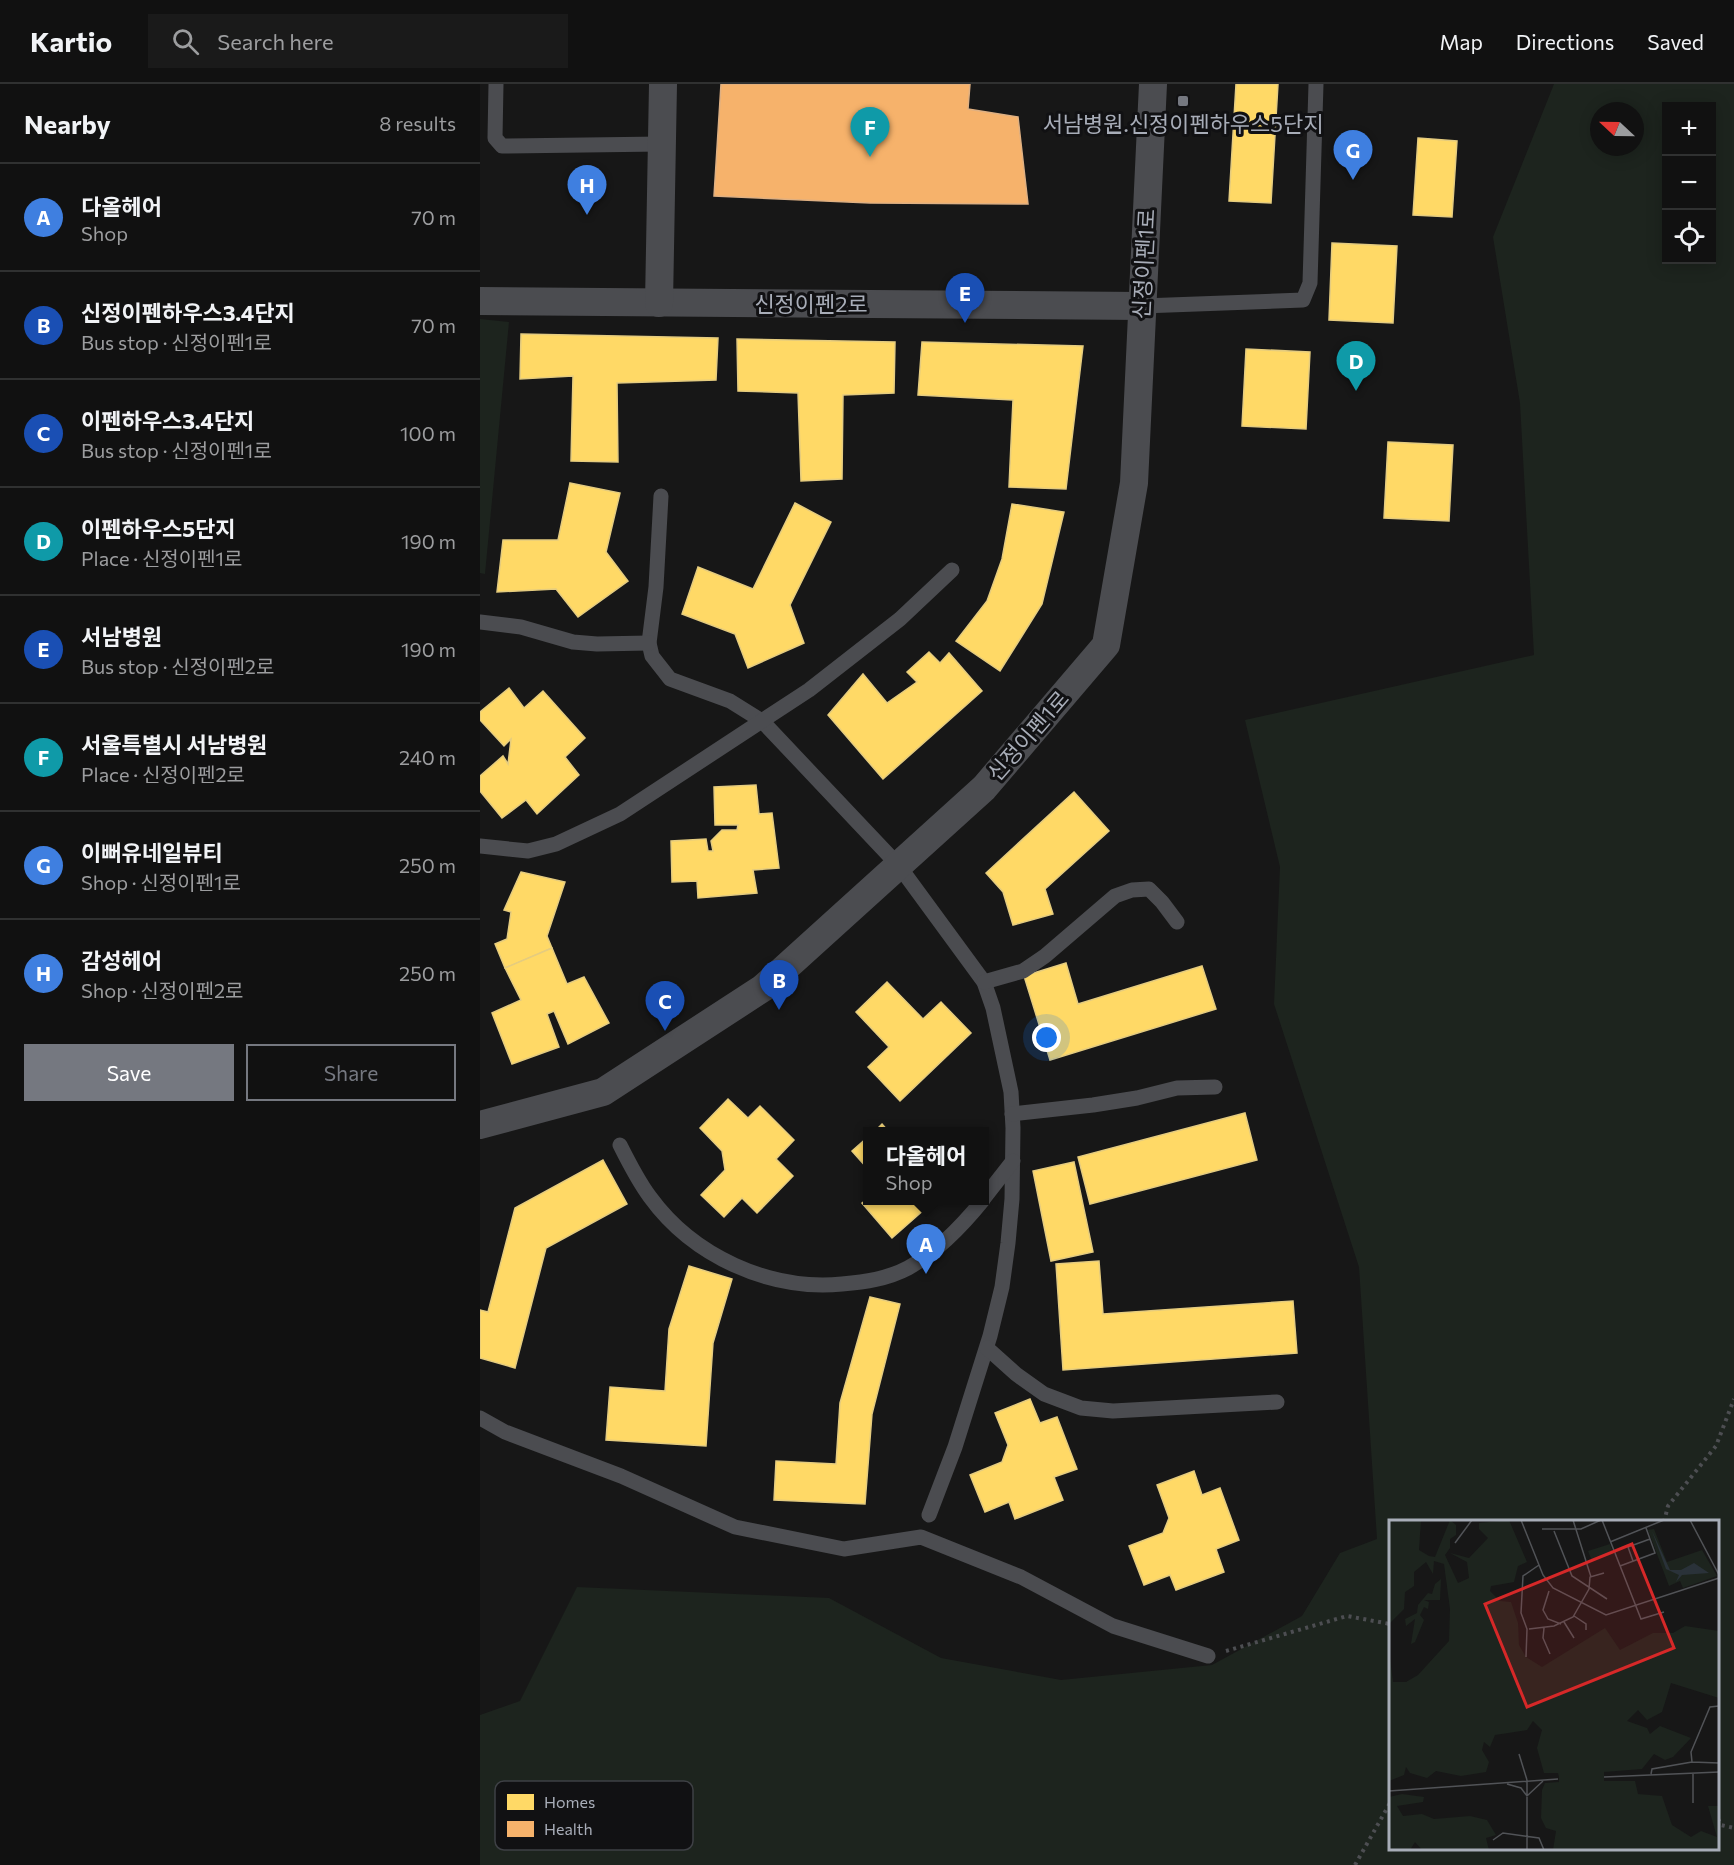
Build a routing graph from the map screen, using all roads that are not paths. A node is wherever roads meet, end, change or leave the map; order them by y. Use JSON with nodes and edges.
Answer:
{"nodes":[{"id":1,"x":496,"y":84,"type":"edge"},
{"id":2,"x":663,"y":84,"type":"edge"},
{"id":3,"x":1153,"y":84,"type":"edge"},
{"id":4,"x":1316,"y":84,"type":"edge"},
{"id":5,"x":662,"y":144,"type":"junction"},
{"id":6,"x":480,"y":301,"type":"edge"},
{"id":7,"x":659,"y":303,"type":"junction"},
{"id":8,"x":1142,"y":306,"type":"junction"},
{"id":9,"x":661,"y":496,"type":"dead end"},
{"id":10,"x":952,"y":570,"type":"dead end"},
{"id":11,"x":480,"y":622,"type":"edge"},
{"id":12,"x":649,"y":643,"type":"junction"},
{"id":13,"x":762,"y":721,"type":"junction"},
{"id":14,"x":480,"y":846,"type":"edge"},
{"id":15,"x":899,"y":866,"type":"junction"},
{"id":16,"x":1177,"y":922,"type":"dead end"},
{"id":17,"x":984,"y":982,"type":"junction"},
{"id":18,"x":1215,"y":1087,"type":"dead end"},
{"id":19,"x":1012,"y":1114,"type":"junction"},
{"id":20,"x":480,"y":1125,"type":"edge"},
{"id":21,"x":620,"y":1146,"type":"dead end"},
{"id":22,"x":1013,"y":1161,"type":"junction"},
{"id":23,"x":989,"y":1191,"type":"edge"},
{"id":24,"x":977,"y":1205,"type":"edge"},
{"id":25,"x":987,"y":1348,"type":"junction"},
{"id":26,"x":1277,"y":1402,"type":"dead end"},
{"id":27,"x":480,"y":1418,"type":"edge"},
{"id":28,"x":929,"y":1515,"type":"dead end"},
{"id":29,"x":1208,"y":1656,"type":"road end"}],
"edges":[{"from":1,"to":5,"type":"lane"},
{"from":2,"to":5,"type":"street"},
{"from":3,"to":8,"type":"street","name":"신정이펜1로"},
{"from":4,"to":8,"type":"lane"},
{"from":5,"to":7,"type":"street"},
{"from":6,"to":7,"type":"street","name":"신정이펜2로"},
{"from":7,"to":8,"type":"street","name":"신정이펜2로"},
{"from":8,"to":15,"type":"street","name":"신정이펜1로"},
{"from":9,"to":12,"type":"lane"},
{"from":10,"to":13,"type":"lane"},
{"from":11,"to":12,"type":"lane"},
{"from":12,"to":13,"type":"lane"},
{"from":13,"to":14,"type":"lane"},
{"from":13,"to":15,"type":"lane"},
{"from":15,"to":17,"type":"lane"},
{"from":15,"to":20,"type":"street","name":"신정이펜1로"},
{"from":16,"to":17,"type":"lane"},
{"from":17,"to":19,"type":"lane"},
{"from":18,"to":19,"type":"lane"},
{"from":19,"to":22,"type":"lane"},
{"from":21,"to":24,"type":"lane"},
{"from":22,"to":23,"type":"lane"},
{"from":22,"to":25,"type":"lane"},
{"from":25,"to":26,"type":"lane"},
{"from":25,"to":28,"type":"lane"},
{"from":27,"to":29,"type":"lane"}]}
